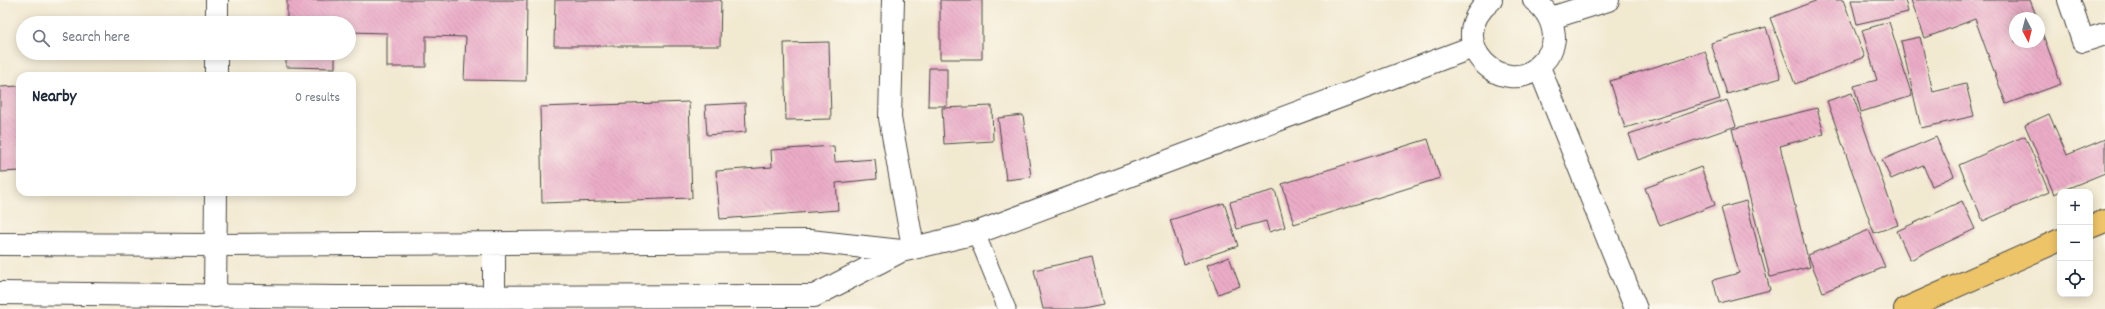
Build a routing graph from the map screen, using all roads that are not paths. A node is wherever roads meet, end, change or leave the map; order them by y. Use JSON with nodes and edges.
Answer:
{"nodes":[{"id":1,"x":217,"y":0,"type":"edge"},
{"id":2,"x":893,"y":0,"type":"edge"},
{"id":3,"x":1490,"y":0,"type":"edge"},
{"id":4,"x":1534,"y":0,"type":"edge"},
{"id":5,"x":1608,"y":0,"type":"edge"},
{"id":6,"x":2069,"y":0,"type":"edge"},
{"id":7,"x":216,"y":16,"type":"edge"},
{"id":8,"x":1550,"y":18,"type":"junction"},
{"id":9,"x":2105,"y":34,"type":"edge"},
{"id":10,"x":1473,"y":47,"type":"junction"},
{"id":11,"x":216,"y":60,"type":"edge"},
{"id":12,"x":1539,"y":67,"type":"junction"},
{"id":13,"x":216,"y":72,"type":"edge"},
{"id":14,"x":216,"y":196,"type":"edge"},
{"id":15,"x":2105,"y":221,"type":"edge"},
{"id":16,"x":2093,"y":226,"type":"edge"},
{"id":17,"x":976,"y":233,"type":"junction"},
{"id":18,"x":2057,"y":241,"type":"edge"},
{"id":19,"x":494,"y":243,"type":"junction"},
{"id":20,"x":0,"y":244,"type":"edge"},
{"id":21,"x":216,"y":244,"type":"junction"},
{"id":22,"x":907,"y":249,"type":"junction"},
{"id":23,"x":0,"y":293,"type":"edge"},
{"id":24,"x":215,"y":296,"type":"junction"},
{"id":25,"x":494,"y":297,"type":"junction"},
{"id":26,"x":1007,"y":309,"type":"edge"},
{"id":27,"x":1636,"y":309,"type":"edge"},
{"id":28,"x":1905,"y":309,"type":"edge"}],
"edges":[{"from":1,"to":7,"type":"street"},
{"from":2,"to":22,"type":"street"},
{"from":3,"to":10,"type":"street"},
{"from":4,"to":8,"type":"street"},
{"from":5,"to":8,"type":"street"},
{"from":6,"to":9,"type":"street"},
{"from":8,"to":12,"type":"street"},
{"from":10,"to":12,"type":"street"},
{"from":10,"to":17,"type":"street"},
{"from":11,"to":13,"type":"street"},
{"from":12,"to":27,"type":"street"},
{"from":14,"to":21,"type":"street"},
{"from":15,"to":16,"type":"main road"},
{"from":17,"to":22,"type":"street"},
{"from":17,"to":26,"type":"lane"},
{"from":18,"to":28,"type":"main road"},
{"from":19,"to":21,"type":"street"},
{"from":19,"to":22,"type":"street"},
{"from":19,"to":25,"type":"street"},
{"from":20,"to":21,"type":"street"},
{"from":21,"to":24,"type":"street"},
{"from":22,"to":25,"type":"street"},
{"from":23,"to":24,"type":"street"},
{"from":24,"to":25,"type":"street"}]}
